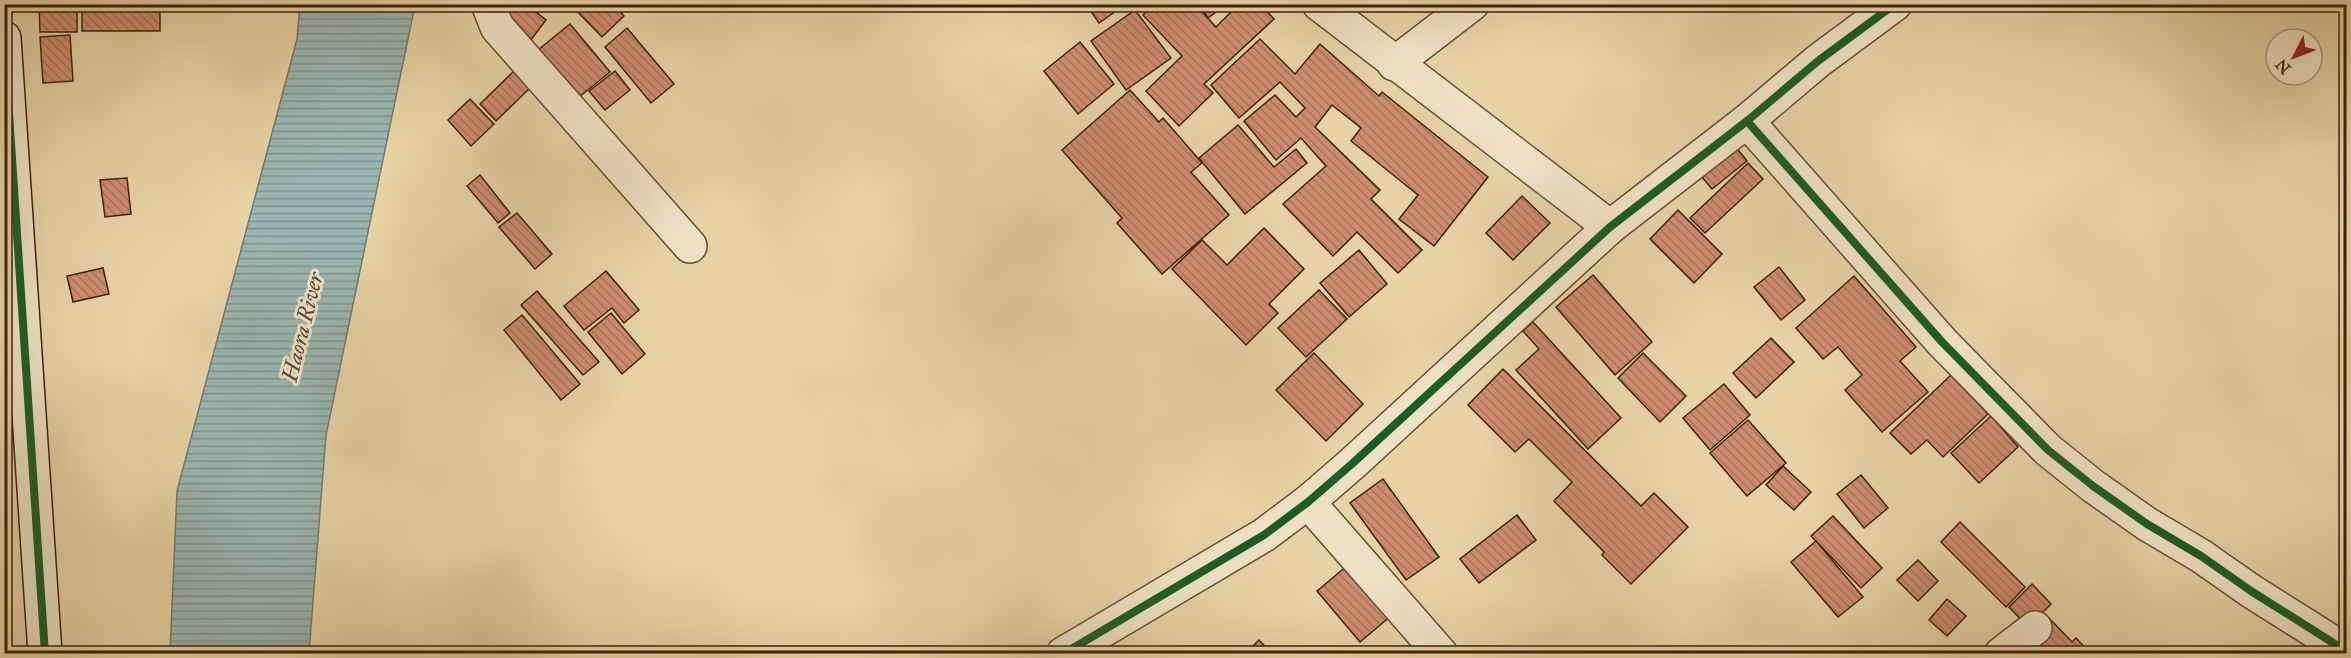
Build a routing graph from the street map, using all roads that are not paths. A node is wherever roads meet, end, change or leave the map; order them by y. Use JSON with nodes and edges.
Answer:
{"nodes":[{"id":1,"x":488,"y":4,"type":"edge"},
{"id":2,"x":1319,"y":4,"type":"edge"},
{"id":3,"x":1472,"y":4,"type":"edge"},
{"id":4,"x":1895,"y":4,"type":"edge"},
{"id":5,"x":4,"y":38,"type":"edge"},
{"id":6,"x":1394,"y":64,"type":"junction"},
{"id":7,"x":1746,"y":121,"type":"junction"},
{"id":8,"x":1610,"y":228,"type":"junction"},
{"id":9,"x":690,"y":246,"type":"dead end"},
{"id":10,"x":1308,"y":502,"type":"junction"},
{"id":11,"x":2035,"y":628,"type":"dead end"},
{"id":12,"x":2346,"y":651,"type":"edge"},
{"id":13,"x":45,"y":654,"type":"edge"},
{"id":14,"x":1063,"y":654,"type":"edge"},
{"id":15,"x":1441,"y":654,"type":"edge"},
{"id":16,"x":2001,"y":654,"type":"edge"}],
"edges":[{"from":1,"to":9,"type":"street"},
{"from":2,"to":6,"type":"street"},
{"from":3,"to":6,"type":"street"},
{"from":4,"to":7,"type":"street"},
{"from":5,"to":13,"type":"street"},
{"from":6,"to":8,"type":"street"},
{"from":7,"to":8,"type":"street"},
{"from":7,"to":12,"type":"street"},
{"from":8,"to":10,"type":"street"},
{"from":10,"to":14,"type":"street"},
{"from":10,"to":15,"type":"street"},
{"from":11,"to":16,"type":"street"}]}
